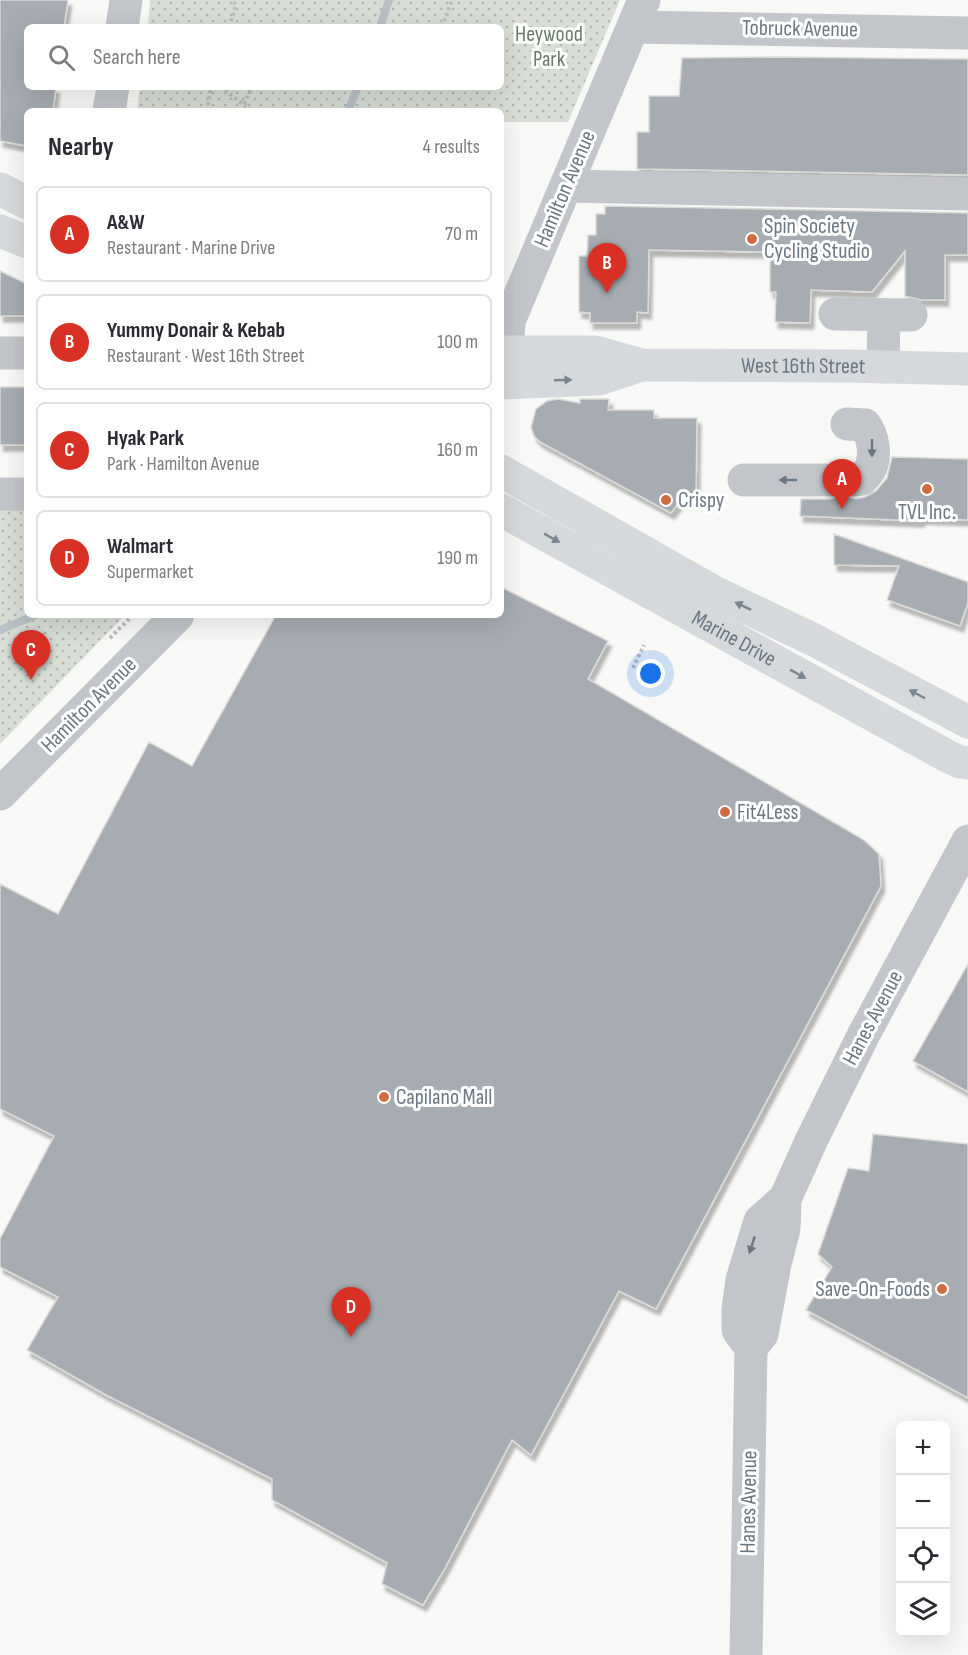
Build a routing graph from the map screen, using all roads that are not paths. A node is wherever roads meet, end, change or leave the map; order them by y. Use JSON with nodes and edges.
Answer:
{"nodes":[{"id":1,"x":126,"y":0,"type":"edge"},
{"id":2,"x":639,"y":14,"type":"edge"},
{"id":3,"x":122,"y":24,"type":"edge"},
{"id":4,"x":968,"y":33,"type":"edge"},
{"id":5,"x":112,"y":90,"type":"edge"},
{"id":6,"x":109,"y":108,"type":"edge"},
{"id":7,"x":566,"y":186,"type":"junction"},
{"id":8,"x":0,"y":189,"type":"edge"},
{"id":9,"x":968,"y":194,"type":"edge"},
{"id":10,"x":24,"y":201,"type":"edge"},
{"id":11,"x":0,"y":231,"type":"edge"},
{"id":12,"x":24,"y":241,"type":"edge"},
{"id":13,"x":835,"y":314,"type":"dead end"},
{"id":14,"x":0,"y":353,"type":"edge"},
{"id":15,"x":24,"y":353,"type":"edge"},
{"id":16,"x":504,"y":359,"type":"edge"},
{"id":17,"x":504,"y":367,"type":"edge"},
{"id":18,"x":883,"y":367,"type":"junction"},
{"id":19,"x":968,"y":369,"type":"edge"},
{"id":20,"x":847,"y":424,"type":"dead end"},
{"id":21,"x":504,"y":473,"type":"edge"},
{"id":22,"x":744,"y":480,"type":"dead end"},
{"id":23,"x":0,"y":494,"type":"edge"},
{"id":24,"x":24,"y":494,"type":"edge"},
{"id":25,"x":504,"y":512,"type":"edge"},
{"id":26,"x":175,"y":618,"type":"edge"},
{"id":27,"x":968,"y":722,"type":"edge"},
{"id":28,"x":968,"y":762,"type":"edge"},
{"id":29,"x":0,"y":794,"type":"edge"},
{"id":30,"x":968,"y":841,"type":"edge"},
{"id":31,"x":746,"y":1655,"type":"edge"}],
"edges":[{"from":1,"to":3,"type":"street"},
{"from":2,"to":4,"type":"street","name":"Tobruck Avenue"},
{"from":2,"to":7,"type":"street","name":"Hamilton Avenue"},
{"from":5,"to":6,"type":"street"},
{"from":7,"to":9,"type":"street"},
{"from":7,"to":16,"type":"street","name":"Hamilton Avenue"},
{"from":8,"to":10,"type":"main road"},
{"from":11,"to":12,"type":"main road"},
{"from":13,"to":18,"type":"street"},
{"from":14,"to":15,"type":"street"},
{"from":17,"to":18,"type":"main road","name":"West 16th Street"},
{"from":18,"to":19,"type":"main road","name":"West 16th Street"},
{"from":20,"to":22,"type":"street","one_way":true},
{"from":27,"to":21,"type":"main road","name":"Marine Drive","one_way":true},
{"from":23,"to":24,"type":"street"},
{"from":25,"to":28,"type":"main road","name":"Marine Drive","one_way":true},
{"from":26,"to":29,"type":"street","name":"Hamilton Avenue"},
{"from":30,"to":31,"type":"street","name":"Hanes Avenue"}]}
